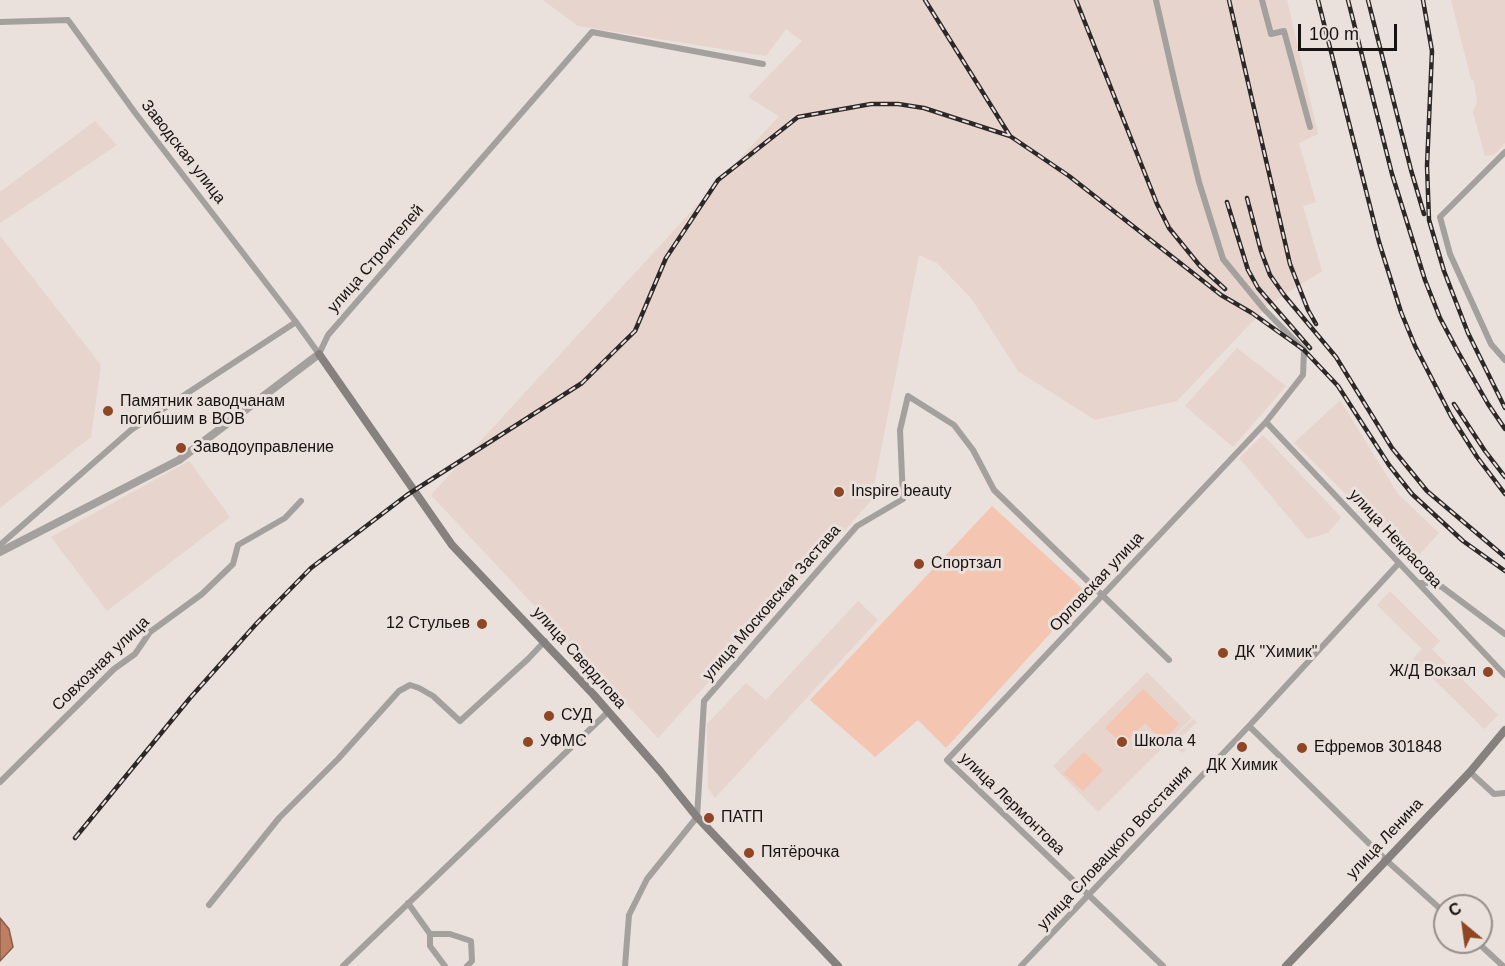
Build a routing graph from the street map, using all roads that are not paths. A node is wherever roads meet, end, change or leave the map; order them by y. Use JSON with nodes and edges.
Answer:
{"nodes":[{"id":1,"x":1156,"y":0,"type":"edge"},
{"id":2,"x":1262,"y":0,"type":"edge"},
{"id":3,"x":0,"y":22,"type":"edge"},
{"id":4,"x":764,"y":64,"type":"dead end"},
{"id":5,"x":1310,"y":127,"type":"dead end"},
{"id":6,"x":1505,"y":152,"type":"edge"},
{"id":7,"x":296,"y":321,"type":"junction"},
{"id":8,"x":319,"y":354,"type":"junction"},
{"id":9,"x":1505,"y":360,"type":"edge"},
{"id":10,"x":1266,"y":422,"type":"junction"},
{"id":11,"x":300,"y":501,"type":"dead end"},
{"id":12,"x":0,"y":545,"type":"edge"},
{"id":13,"x":0,"y":552,"type":"edge"},
{"id":14,"x":1399,"y":563,"type":"junction"},
{"id":15,"x":1418,"y":583,"type":"junction"},
{"id":16,"x":1102,"y":597,"type":"junction"},
{"id":17,"x":1505,"y":634,"type":"edge"},
{"id":18,"x":545,"y":640,"type":"junction"},
{"id":19,"x":1169,"y":660,"type":"dead end"},
{"id":20,"x":1505,"y":675,"type":"edge"},
{"id":21,"x":608,"y":712,"type":"junction"},
{"id":22,"x":1249,"y":726,"type":"junction"},
{"id":23,"x":1505,"y":730,"type":"edge"},
{"id":24,"x":947,"y":760,"type":"joint"},
{"id":25,"x":1470,"y":772,"type":"junction"},
{"id":26,"x":0,"y":782,"type":"edge"},
{"id":27,"x":1505,"y":793,"type":"edge"},
{"id":28,"x":697,"y":817,"type":"junction"},
{"id":29,"x":1386,"y":860,"type":"junction"},
{"id":30,"x":1088,"y":895,"type":"junction"},
{"id":31,"x":1433,"y":902,"type":"edge"},
{"id":32,"x":408,"y":903,"type":"junction"},
{"id":33,"x":209,"y":905,"type":"dead end"},
{"id":34,"x":430,"y":934,"type":"junction"},
{"id":35,"x":1490,"y":954,"type":"edge"},
{"id":36,"x":343,"y":966,"type":"edge"},
{"id":37,"x":445,"y":966,"type":"edge"},
{"id":38,"x":466,"y":966,"type":"edge"},
{"id":39,"x":625,"y":966,"type":"edge"},
{"id":40,"x":838,"y":966,"type":"edge"},
{"id":41,"x":1021,"y":966,"type":"edge"},
{"id":42,"x":1163,"y":966,"type":"edge"},
{"id":43,"x":1286,"y":966,"type":"edge"},
{"id":44,"x":1503,"y":966,"type":"edge"}],
"edges":[{"from":1,"to":10,"type":"street","name":"Орловская улица"},
{"from":2,"to":5,"type":"street"},
{"from":3,"to":7,"type":"street","name":"Заводская улица"},
{"from":4,"to":8,"type":"street","name":"улица Строителей"},
{"from":6,"to":9,"type":"street"},
{"from":7,"to":8,"type":"street","name":"Заводская улица"},
{"from":7,"to":12,"type":"street"},
{"from":8,"to":13,"type":"street","name":"улица Строителей"},
{"from":8,"to":18,"type":"main road","name":"улица Свердлова"},
{"from":10,"to":14,"type":"street","name":"улица Некрасова"},
{"from":10,"to":16,"type":"street","name":"Орловская улица"},
{"from":11,"to":26,"type":"street","name":"Совхозная улица"},
{"from":14,"to":15,"type":"street","name":"улица Некрасова"},
{"from":14,"to":22,"type":"street","name":"улица Словацкого Восстания"},
{"from":15,"to":17,"type":"street"},
{"from":15,"to":20,"type":"street","name":"улица Некрасова"},
{"from":16,"to":19,"type":"street"},
{"from":16,"to":24,"type":"street","name":"Орловская улица"},
{"from":16,"to":28,"type":"street","name":"улица Московская Застава"},
{"from":18,"to":21,"type":"main road","name":"улица Свердлова"},
{"from":18,"to":33,"type":"street"},
{"from":21,"to":28,"type":"main road","name":"улица Свердлова"},
{"from":21,"to":32,"type":"street"},
{"from":22,"to":29,"type":"street"},
{"from":22,"to":30,"type":"street","name":"улица Словацкого Восстания"},
{"from":23,"to":25,"type":"main road","name":"улица Ленина"},
{"from":24,"to":30,"type":"street","name":"улица Лермонтова"},
{"from":25,"to":27,"type":"street"},
{"from":25,"to":29,"type":"main road","name":"улица Ленина"},
{"from":28,"to":39,"type":"street"},
{"from":28,"to":40,"type":"main road","name":"улица Свердлова"},
{"from":29,"to":31,"type":"street"},
{"from":29,"to":43,"type":"main road","name":"улица Ленина"},
{"from":30,"to":41,"type":"street","name":"улица Словацкого Восстания"},
{"from":30,"to":42,"type":"street","name":"улица Лермонтова"},
{"from":32,"to":34,"type":"street"},
{"from":32,"to":36,"type":"street"},
{"from":34,"to":37,"type":"street"},
{"from":34,"to":38,"type":"street"},
{"from":35,"to":44,"type":"street"}]}
